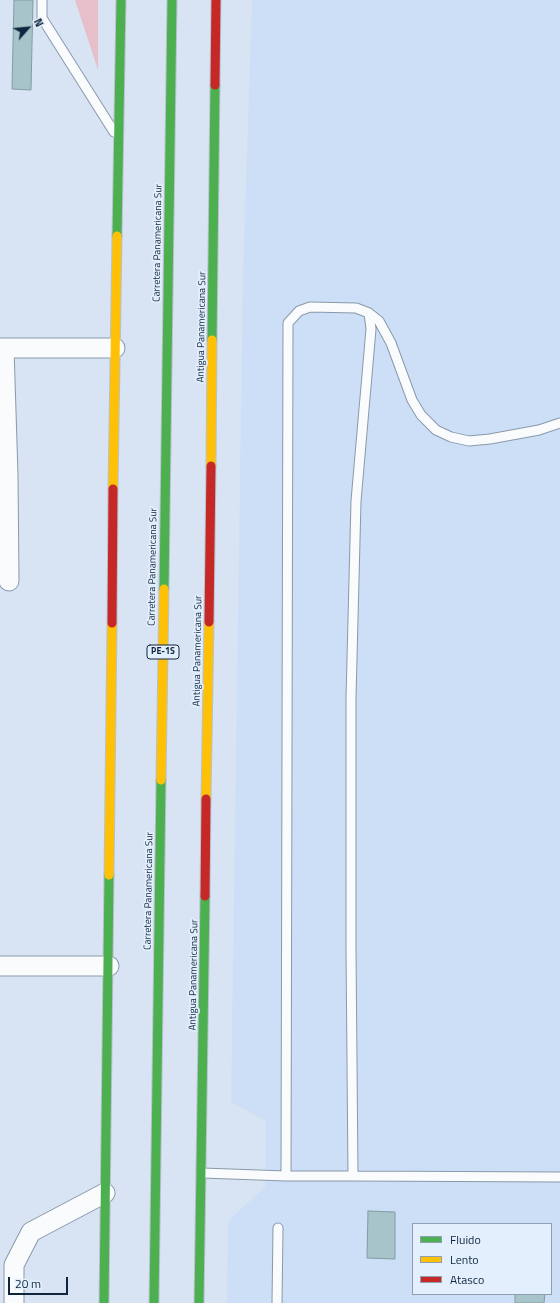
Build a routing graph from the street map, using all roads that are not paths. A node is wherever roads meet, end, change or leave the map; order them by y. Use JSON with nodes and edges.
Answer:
{"nodes":[{"id":1,"x":42,"y":0,"type":"edge"},
{"id":2,"x":121,"y":0,"type":"edge"},
{"id":3,"x":172,"y":0,"type":"edge"},
{"id":4,"x":216,"y":0,"type":"edge"},
{"id":5,"x":119,"y":140,"type":"junction"},
{"id":6,"x":369,"y":313,"type":"junction"},
{"id":7,"x":2,"y":348,"type":"edge"},
{"id":8,"x":115,"y":348,"type":"junction"},
{"id":9,"x":560,"y":424,"type":"edge"},
{"id":10,"x":4,"y":475,"type":"edge"},
{"id":11,"x":9,"y":581,"type":"dead end"},
{"id":12,"x":0,"y":966,"type":"edge"},
{"id":13,"x":109,"y":966,"type":"junction"},
{"id":14,"x":202,"y":1172,"type":"junction"},
{"id":15,"x":286,"y":1176,"type":"junction"},
{"id":16,"x":353,"y":1176,"type":"junction"},
{"id":17,"x":560,"y":1178,"type":"edge"},
{"id":18,"x":105,"y":1193,"type":"junction"},
{"id":19,"x":278,"y":1228,"type":"dead end"},
{"id":20,"x":14,"y":1303,"type":"edge"},
{"id":21,"x":104,"y":1303,"type":"edge"},
{"id":22,"x":154,"y":1303,"type":"edge"},
{"id":23,"x":199,"y":1303,"type":"edge"},
{"id":24,"x":277,"y":1303,"type":"edge"}],
"edges":[{"from":1,"to":5,"type":"lane"},
{"from":2,"to":5,"type":"main road"},
{"from":3,"to":22,"type":"main road","name":"Carretera Panamericana Sur","number":"PE-1S"},
{"from":4,"to":14,"type":"main road","name":"Antigua Panamericana Sur"},
{"from":5,"to":8,"type":"main road"},
{"from":6,"to":9,"type":"lane"},
{"from":6,"to":15,"type":"lane"},
{"from":6,"to":16,"type":"lane"},
{"from":7,"to":8,"type":"street"},
{"from":7,"to":10,"type":"street"},
{"from":8,"to":13,"type":"main road"},
{"from":10,"to":11,"type":"street"},
{"from":12,"to":13,"type":"street"},
{"from":13,"to":18,"type":"main road"},
{"from":14,"to":15,"type":"lane"},
{"from":14,"to":23,"type":"main road","name":"Antigua Panamericana Sur"},
{"from":15,"to":16,"type":"lane"},
{"from":16,"to":17,"type":"lane"},
{"from":18,"to":20,"type":"street"},
{"from":18,"to":21,"type":"main road"},
{"from":19,"to":24,"type":"lane"}]}
